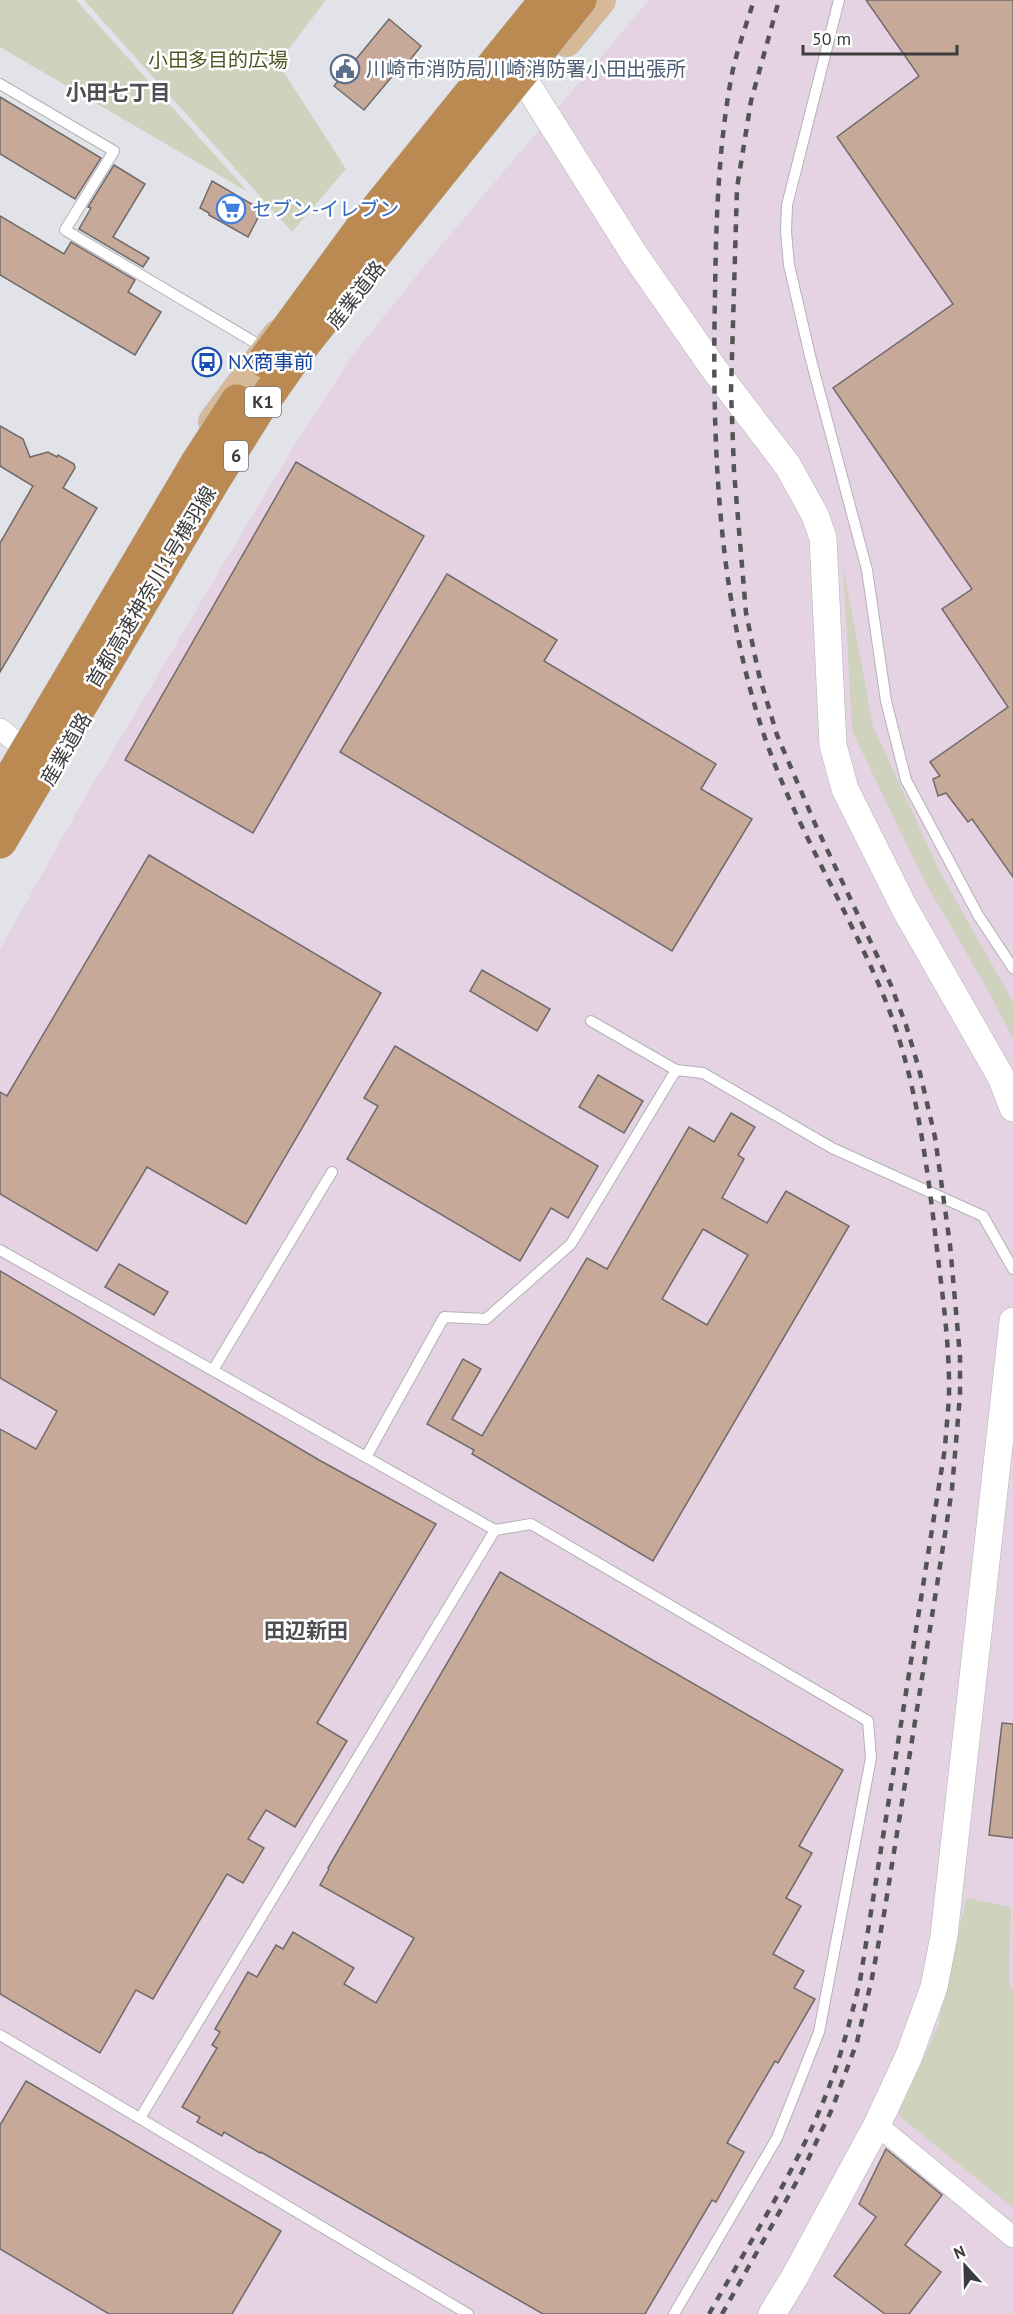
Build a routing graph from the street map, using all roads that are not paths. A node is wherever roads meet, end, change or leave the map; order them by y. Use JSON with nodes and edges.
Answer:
{"nodes":[{"id":1,"x":532,"y":0,"type":"edge"},
{"id":2,"x":546,"y":0,"type":"edge"},
{"id":3,"x":580,"y":0,"type":"edge"},
{"id":4,"x":599,"y":0,"type":"edge"},
{"id":5,"x":839,"y":0,"type":"edge"},
{"id":6,"x":499,"y":39,"type":"junction"},
{"id":7,"x":0,"y":84,"type":"edge"},
{"id":8,"x":528,"y":88,"type":"junction"},
{"id":9,"x":268,"y":350,"type":"junction"},
{"id":10,"x":10,"y":737,"type":"edge"},
{"id":11,"x":52,"y":772,"type":"junction"},
{"id":12,"x":0,"y":778,"type":"edge"},
{"id":13,"x":0,"y":796,"type":"edge"},
{"id":14,"x":0,"y":842,"type":"edge"},
{"id":15,"x":0,"y":862,"type":"edge"},
{"id":16,"x":1013,"y":968,"type":"edge"},
{"id":17,"x":591,"y":1021,"type":"dead end"},
{"id":18,"x":676,"y":1070,"type":"junction"},
{"id":19,"x":1013,"y":1108,"type":"edge"},
{"id":20,"x":332,"y":1172,"type":"dead end"},
{"id":21,"x":0,"y":1250,"type":"edge"},
{"id":22,"x":1013,"y":1269,"type":"edge"},
{"id":23,"x":1013,"y":1321,"type":"edge"},
{"id":24,"x":1011,"y":1354,"type":"edge"},
{"id":25,"x":213,"y":1370,"type":"junction"},
{"id":26,"x":366,"y":1457,"type":"junction"},
{"id":27,"x":495,"y":1530,"type":"junction"},
{"id":28,"x":0,"y":2035,"type":"edge"},
{"id":29,"x":140,"y":2118,"type":"junction"},
{"id":30,"x":877,"y":2125,"type":"junction"},
{"id":31,"x":1013,"y":2237,"type":"edge"},
{"id":32,"x":468,"y":2314,"type":"edge"},
{"id":33,"x":674,"y":2314,"type":"edge"},
{"id":34,"x":772,"y":2314,"type":"edge"}],
"edges":[{"from":1,"to":6,"type":"main road","name":"産業道路","number":"6"},
{"from":2,"to":13,"type":"highway","name":"首都高速神奈川1号横羽線","number":"K1","bridge":true},
{"from":3,"to":14,"type":"highway","name":"首都高速神奈川1号横羽線","number":"K1","bridge":true},
{"from":4,"to":8,"type":"main road","name":"産業道路","number":"6"},
{"from":5,"to":16,"type":"lane"},
{"from":6,"to":8,"type":"street"},
{"from":6,"to":9,"type":"main road","name":"産業道路","number":"6"},
{"from":7,"to":9,"type":"lane"},
{"from":8,"to":11,"type":"main road","name":"産業道路","number":"6"},
{"from":8,"to":19,"type":"street"},
{"from":9,"to":10,"type":"main road","name":"産業道路","number":"6"},
{"from":10,"to":11,"type":"street"},
{"from":10,"to":12,"type":"main road","name":"産業道路","number":"6"},
{"from":11,"to":15,"type":"main road","name":"産業道路","number":"6"},
{"from":17,"to":18,"type":"lane"},
{"from":18,"to":22,"type":"lane"},
{"from":18,"to":26,"type":"lane"},
{"from":20,"to":25,"type":"lane"},
{"from":21,"to":25,"type":"lane"},
{"from":23,"to":24,"type":"street"},
{"from":24,"to":30,"type":"street"},
{"from":25,"to":26,"type":"lane"},
{"from":26,"to":27,"type":"lane"},
{"from":27,"to":29,"type":"lane"},
{"from":27,"to":33,"type":"lane"},
{"from":28,"to":29,"type":"lane"},
{"from":29,"to":32,"type":"lane"},
{"from":30,"to":31,"type":"street"},
{"from":30,"to":34,"type":"street"}]}
